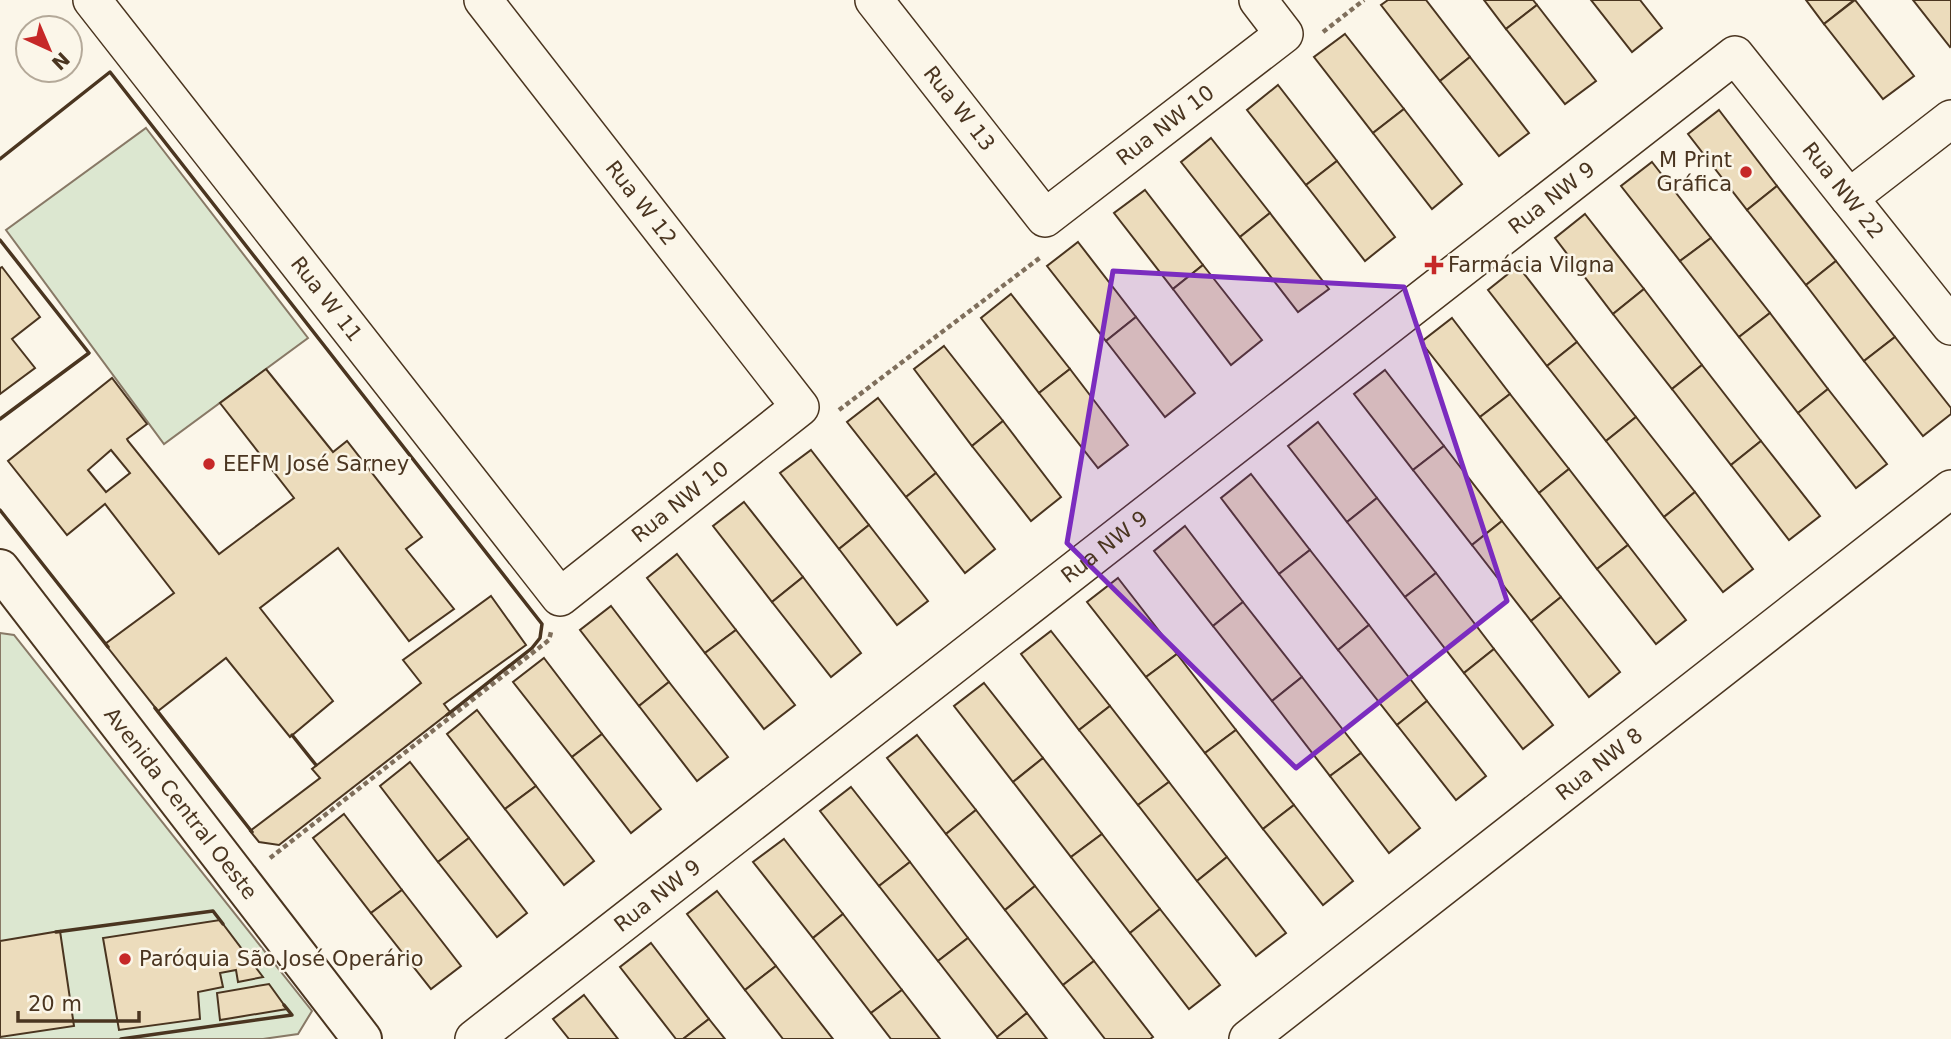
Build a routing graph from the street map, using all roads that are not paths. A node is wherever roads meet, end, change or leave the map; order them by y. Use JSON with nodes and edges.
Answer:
{"nodes":[{"id":1,"x":92,"y":0,"type":"edge"},
{"id":2,"x":483,"y":0,"type":"edge"},
{"id":3,"x":874,"y":0,"type":"edge"},
{"id":4,"x":1258,"y":0,"type":"edge"},
{"id":5,"x":1735,"y":55,"type":"joint"},
{"id":6,"x":1951,"y":120,"type":"edge"},
{"id":7,"x":1849,"y":198,"type":"junction"},
{"id":8,"x":1045,"y":218,"type":"joint"},
{"id":9,"x":1951,"y":326,"type":"edge"},
{"id":10,"x":800,"y":407,"type":"joint"},
{"id":11,"x":1951,"y":489,"type":"edge"},
{"id":12,"x":4,"y":581,"type":"edge"},
{"id":13,"x":560,"y":597,"type":"joint"},
{"id":14,"x":362,"y":1039,"type":"edge"},
{"id":15,"x":474,"y":1039,"type":"edge"},
{"id":16,"x":1248,"y":1039,"type":"edge"}],
"edges":[{"from":1,"to":13,"type":"street","name":"Rua W 11"},
{"from":2,"to":10,"type":"street","name":"Rua W 12"},
{"from":3,"to":8,"type":"street","name":"Rua W 13"},
{"from":4,"to":8,"type":"street","name":"Rua NW 10"},
{"from":5,"to":7,"type":"street","name":"Rua NW 22"},
{"from":5,"to":15,"type":"street","name":"Rua NW 9"},
{"from":6,"to":7,"type":"street"},
{"from":7,"to":9,"type":"street","name":"Rua NW 22"},
{"from":10,"to":13,"type":"street","name":"Rua NW 10"},
{"from":11,"to":16,"type":"street","name":"Rua NW 8"},
{"from":12,"to":14,"type":"street","name":"Avenida Central Oeste"}]}
